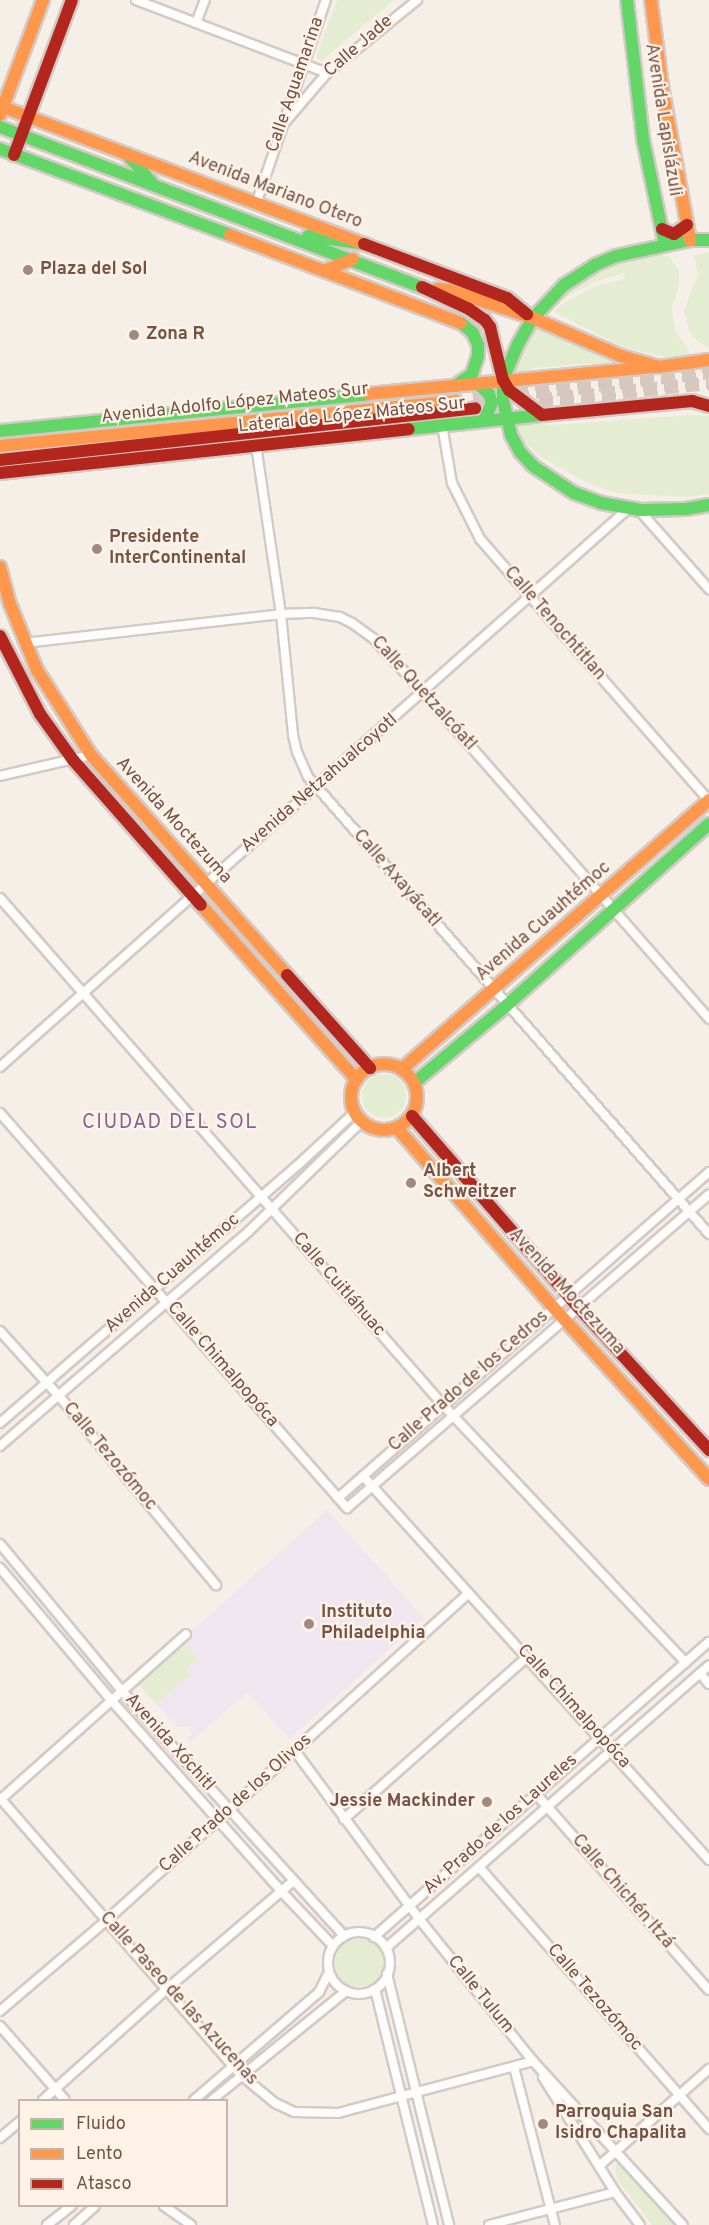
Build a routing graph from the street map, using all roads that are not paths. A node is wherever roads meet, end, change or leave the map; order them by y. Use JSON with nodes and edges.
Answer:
{"nodes":[{"id":1,"x":43,"y":0,"type":"edge"},
{"id":2,"x":72,"y":0,"type":"edge"},
{"id":3,"x":136,"y":0,"type":"edge"},
{"id":4,"x":205,"y":0,"type":"edge"},
{"id":5,"x":326,"y":0,"type":"edge"},
{"id":6,"x":417,"y":0,"type":"edge"},
{"id":7,"x":627,"y":0,"type":"edge"},
{"id":8,"x":651,"y":0,"type":"edge"},
{"id":9,"x":196,"y":23,"type":"junction"},
{"id":10,"x":303,"y":62,"type":"junction"},
{"id":11,"x":327,"y":73,"type":"junction"},
{"id":12,"x":1,"y":110,"type":"edge"},
{"id":13,"x":28,"y":117,"type":"junction"},
{"id":14,"x":282,"y":126,"type":"junction"},
{"id":15,"x":0,"y":127,"type":"edge"},
{"id":16,"x":21,"y":135,"type":"junction"},
{"id":17,"x":0,"y":149,"type":"edge"},
{"id":18,"x":127,"y":154,"type":"junction"},
{"id":19,"x":14,"y":155,"type":"junction"},
{"id":20,"x":154,"y":184,"type":"junction"},
{"id":21,"x":256,"y":204,"type":"junction"},
{"id":22,"x":687,"y":225,"type":"junction"},
{"id":23,"x":662,"y":229,"type":"junction"},
{"id":24,"x":286,"y":233,"type":"junction"},
{"id":25,"x":690,"y":240,"type":"junction"},
{"id":26,"x":709,"y":240,"type":"edge"},
{"id":27,"x":365,"y":244,"type":"junction"},
{"id":28,"x":665,"y":245,"type":"junction"},
{"id":29,"x":353,"y":259,"type":"junction"},
{"id":30,"x":326,"y":270,"type":"junction"},
{"id":31,"x":423,"y":287,"type":"junction"},
{"id":32,"x":424,"y":306,"type":"junction"},
{"id":33,"x":469,"y":309,"type":"junction"},
{"id":34,"x":533,"y":318,"type":"junction"},
{"id":35,"x":709,"y":360,"type":"edge"},
{"id":36,"x":659,"y":367,"type":"junction"},
{"id":37,"x":503,"y":380,"type":"junction"},
{"id":38,"x":478,"y":384,"type":"junction"},
{"id":39,"x":454,"y":387,"type":"junction"},
{"id":40,"x":709,"y":399,"type":"edge"},
{"id":41,"x":692,"y":401,"type":"junction"},
{"id":42,"x":709,"y":406,"type":"edge"},
{"id":43,"x":542,"y":415,"type":"junction"},
{"id":44,"x":505,"y":418,"type":"junction"},
{"id":45,"x":484,"y":420,"type":"junction"},
{"id":46,"x":442,"y":424,"type":"junction"},
{"id":47,"x":0,"y":431,"type":"edge"},
{"id":48,"x":256,"y":445,"type":"junction"},
{"id":49,"x":0,"y":446,"type":"edge"},
{"id":50,"x":0,"y":460,"type":"edge"},
{"id":51,"x":0,"y":472,"type":"edge"},
{"id":52,"x":601,"y":503,"type":"junction"},
{"id":53,"x":709,"y":505,"type":"edge"},
{"id":54,"x":634,"y":509,"type":"junction"},
{"id":55,"x":611,"y":524,"type":"junction"},
{"id":56,"x":0,"y":567,"type":"edge"},
{"id":57,"x":709,"y":589,"type":"edge"},
{"id":58,"x":531,"y":597,"type":"junction"},
{"id":59,"x":281,"y":614,"type":"junction"},
{"id":60,"x":1,"y":642,"type":"edge"},
{"id":61,"x":24,"y":643,"type":"junction"},
{"id":62,"x":424,"y":693,"type":"junction"},
{"id":63,"x":91,"y":755,"type":"junction"},
{"id":64,"x":73,"y":760,"type":"junction"},
{"id":65,"x":0,"y":776,"type":"edge"},
{"id":66,"x":315,"y":788,"type":"junction"},
{"id":67,"x":709,"y":801,"type":"edge"},
{"id":68,"x":709,"y":824,"type":"edge"},
{"id":69,"x":206,"y":885,"type":"junction"},
{"id":70,"x":602,"y":895,"type":"junction"},
{"id":71,"x":193,"y":897,"type":"junction"},
{"id":72,"x":0,"y":898,"type":"edge"},
{"id":73,"x":614,"y":908,"type":"junction"},
{"id":74,"x":494,"y":991,"type":"junction"},
{"id":75,"x":83,"y":994,"type":"junction"},
{"id":76,"x":506,"y":1006,"type":"junction"},
{"id":77,"x":709,"y":1019,"type":"edge"},
{"id":78,"x":0,"y":1067,"type":"edge"},
{"id":79,"x":370,"y":1068,"type":"junction"},
{"id":80,"x":402,"y":1070,"type":"junction"},
{"id":81,"x":357,"y":1080,"type":"junction"},
{"id":82,"x":414,"y":1083,"type":"junction"},
{"id":83,"x":0,"y":1113,"type":"edge"},
{"id":84,"x":412,"y":1116,"type":"junction"},
{"id":85,"x":359,"y":1117,"type":"junction"},
{"id":86,"x":397,"y":1128,"type":"junction"},
{"id":87,"x":709,"y":1172,"type":"edge"},
{"id":88,"x":709,"y":1194,"type":"edge"},
{"id":89,"x":261,"y":1197,"type":"junction"},
{"id":90,"x":678,"y":1198,"type":"junction"},
{"id":91,"x":272,"y":1210,"type":"junction"},
{"id":92,"x":689,"y":1211,"type":"junction"},
{"id":93,"x":709,"y":1234,"type":"edge"},
{"id":94,"x":156,"y":1289,"type":"junction"},
{"id":95,"x":569,"y":1296,"type":"junction"},
{"id":96,"x":168,"y":1302,"type":"junction"},
{"id":97,"x":554,"y":1308,"type":"junction"},
{"id":98,"x":579,"y":1308,"type":"junction"},
{"id":99,"x":565,"y":1319,"type":"junction"},
{"id":100,"x":0,"y":1330,"type":"edge"},
{"id":101,"x":48,"y":1383,"type":"junction"},
{"id":102,"x":59,"y":1396,"type":"junction"},
{"id":103,"x":443,"y":1405,"type":"junction"},
{"id":104,"x":453,"y":1415,"type":"junction"},
{"id":105,"x":0,"y":1423,"type":"edge"},
{"id":106,"x":0,"y":1446,"type":"edge"},
{"id":107,"x":709,"y":1450,"type":"edge"},
{"id":108,"x":363,"y":1476,"type":"junction"},
{"id":109,"x":709,"y":1479,"type":"edge"},
{"id":110,"x":372,"y":1486,"type":"junction"},
{"id":111,"x":338,"y":1498,"type":"junction"},
{"id":112,"x":347,"y":1508,"type":"joint"},
{"id":113,"x":0,"y":1544,"type":"edge"},
{"id":114,"x":0,"y":1568,"type":"edge"},
{"id":115,"x":216,"y":1585,"type":"dead end"},
{"id":116,"x":470,"y":1593,"type":"junction"},
{"id":117,"x":186,"y":1634,"type":"dead end"},
{"id":118,"x":709,"y":1642,"type":"edge"},
{"id":119,"x":528,"y":1657,"type":"junction"},
{"id":120,"x":686,"y":1663,"type":"junction"},
{"id":121,"x":709,"y":1665,"type":"edge"},
{"id":122,"x":700,"y":1673,"type":"junction"},
{"id":123,"x":709,"y":1684,"type":"edge"},
{"id":124,"x":122,"y":1691,"type":"junction"},
{"id":125,"x":111,"y":1700,"type":"junction"},
{"id":126,"x":601,"y":1737,"type":"junction"},
{"id":127,"x":612,"y":1750,"type":"junction"},
{"id":128,"x":295,"y":1751,"type":"junction"},
{"id":129,"x":536,"y":1794,"type":"junction"},
{"id":130,"x":0,"y":1799,"type":"edge"},
{"id":131,"x":547,"y":1807,"type":"junction"},
{"id":132,"x":229,"y":1810,"type":"junction"},
{"id":133,"x":344,"y":1819,"type":"junction"},
{"id":134,"x":218,"y":1820,"type":"junction"},
{"id":135,"x":709,"y":1860,"type":"edge"},
{"id":136,"x":479,"y":1867,"type":"junction"},
{"id":137,"x":292,"y":1882,"type":"junction"},
{"id":138,"x":282,"y":1892,"type":"junction"},
{"id":139,"x":410,"y":1907,"type":"junction"},
{"id":140,"x":108,"y":1920,"type":"junction"},
{"id":141,"x":420,"y":1920,"type":"junction"},
{"id":142,"x":344,"y":1936,"type":"junction"},
{"id":143,"x":374,"y":1937,"type":"junction"},
{"id":144,"x":333,"y":1946,"type":"junction"},
{"id":145,"x":386,"y":1948,"type":"junction"},
{"id":146,"x":329,"y":1972,"type":"junction"},
{"id":147,"x":387,"y":1974,"type":"junction"},
{"id":148,"x":168,"y":1988,"type":"junction"},
{"id":149,"x":375,"y":1989,"type":"junction"},
{"id":150,"x":709,"y":1990,"type":"edge"},
{"id":151,"x":346,"y":1991,"type":"junction"},
{"id":152,"x":0,"y":2011,"type":"edge"},
{"id":153,"x":0,"y":2026,"type":"edge"},
{"id":154,"x":533,"y":2061,"type":"junction"},
{"id":155,"x":234,"y":2066,"type":"junction"},
{"id":156,"x":514,"y":2067,"type":"junction"},
{"id":157,"x":709,"y":2069,"type":"edge"},
{"id":158,"x":242,"y":2075,"type":"junction"},
{"id":159,"x":55,"y":2090,"type":"junction"},
{"id":160,"x":415,"y":2094,"type":"junction"},
{"id":161,"x":679,"y":2095,"type":"junction"},
{"id":162,"x":400,"y":2098,"type":"junction"},
{"id":163,"x":44,"y":2099,"type":"edge"},
{"id":164,"x":63,"y":2099,"type":"edge"},
{"id":165,"x":195,"y":2099,"type":"edge"},
{"id":166,"x":213,"y":2099,"type":"edge"},
{"id":167,"x":18,"y":2123,"type":"edge"},
{"id":168,"x":709,"y":2129,"type":"edge"},
{"id":169,"x":0,"y":2138,"type":"edge"},
{"id":170,"x":617,"y":2150,"type":"junction"},
{"id":171,"x":598,"y":2166,"type":"junction"},
{"id":172,"x":615,"y":2192,"type":"junction"},
{"id":173,"x":69,"y":2207,"type":"edge"},
{"id":174,"x":93,"y":2207,"type":"edge"},
{"id":175,"x":167,"y":2207,"type":"edge"},
{"id":176,"x":550,"y":2208,"type":"junction"},
{"id":177,"x":47,"y":2225,"type":"edge"},
{"id":178,"x":74,"y":2225,"type":"edge"},
{"id":179,"x":191,"y":2225,"type":"edge"},
{"id":180,"x":433,"y":2225,"type":"edge"},
{"id":181,"x":449,"y":2225,"type":"edge"},
{"id":182,"x":489,"y":2225,"type":"edge"},
{"id":183,"x":555,"y":2225,"type":"edge"},
{"id":184,"x":640,"y":2225,"type":"edge"},
{"id":185,"x":683,"y":2225,"type":"edge"}],
"edges":[{"from":1,"to":12,"type":"main road"},
{"from":2,"to":13,"type":"main road"},
{"from":3,"to":9,"type":"street"},
{"from":4,"to":9,"type":"street"},
{"from":5,"to":10,"type":"street","name":"Calle Aguamarina"},
{"from":6,"to":11,"type":"street","name":"Calle Jade"},
{"from":7,"to":23,"type":"main road","name":"Avenida Lapislázuli"},
{"from":8,"to":22,"type":"main road","name":"Avenida Lapislázuli"},
{"from":9,"to":10,"type":"street"},
{"from":10,"to":11,"type":"street"},
{"from":10,"to":14,"type":"street","name":"Calle Aguamarina"},
{"from":11,"to":14,"type":"street","name":"Calle Jade"},
{"from":12,"to":13,"type":"main road","name":"Avenida Mariano Otero"},
{"from":13,"to":16,"type":"main road"},
{"from":13,"to":18,"type":"main road","name":"Avenida Mariano Otero"},
{"from":14,"to":21,"type":"street","name":"Calle Aguamarina"},
{"from":15,"to":16,"type":"main road","name":"Avenida Mariano Otero"},
{"from":16,"to":19,"type":"main road"},
{"from":16,"to":20,"type":"main road","name":"Avenida Mariano Otero"},
{"from":17,"to":19,"type":"main road"},
{"from":18,"to":20,"type":"main road"},
{"from":18,"to":21,"type":"main road","name":"Avenida Mariano Otero"},
{"from":19,"to":30,"type":"main road"},
{"from":20,"to":24,"type":"main road","name":"Avenida Mariano Otero"},
{"from":21,"to":27,"type":"main road","name":"Avenida Mariano Otero"},
{"from":22,"to":23,"type":"main road"},
{"from":22,"to":25,"type":"main road","name":"Avenida Lapislázuli"},
{"from":23,"to":28,"type":"main road","name":"Avenida Lapislázuli"},
{"from":24,"to":27,"type":"main road"},
{"from":24,"to":29,"type":"main road","name":"Avenida Mariano Otero"},
{"from":25,"to":26,"type":"main road"},
{"from":25,"to":28,"type":"main road"},
{"from":27,"to":34,"type":"main road","name":"Avenida Mariano Otero"},
{"from":28,"to":34,"type":"main road"},
{"from":29,"to":30,"type":"main road"},
{"from":29,"to":31,"type":"main road","name":"Avenida Mariano Otero"},
{"from":30,"to":32,"type":"main road"},
{"from":31,"to":33,"type":"main road","name":"Avenida Mariano Otero"},
{"from":31,"to":34,"type":"main road","name":"Avenida Mariano Otero"},
{"from":32,"to":33,"type":"main road"},
{"from":32,"to":39,"type":"main road"},
{"from":33,"to":37,"type":"main road","name":"Avenida Mariano Otero"},
{"from":34,"to":36,"type":"main road","name":"Avenida Mariano Otero"},
{"from":34,"to":37,"type":"main road"},
{"from":35,"to":36,"type":"main road","name":"Lateral de López Mateos Sur"},
{"from":36,"to":37,"type":"main road","name":"Lateral de López Mateos Sur"},
{"from":37,"to":38,"type":"main road","name":"Lateral de López Mateos Sur"},
{"from":37,"to":43,"type":"main road","name":"Avenida Mariano Otero"},
{"from":37,"to":44,"type":"main road"},
{"from":38,"to":39,"type":"main road","name":"Lateral de López Mateos Sur"},
{"from":38,"to":45,"type":"main road"},
{"from":39,"to":47,"type":"main road","name":"Lateral de López Mateos Sur"},
{"from":40,"to":41,"type":"main road","name":"Lateral de López Mateos Sur"},
{"from":41,"to":42,"type":"main road"},
{"from":41,"to":43,"type":"main road","name":"Lateral de López Mateos Sur"},
{"from":43,"to":44,"type":"main road","name":"Lateral de López Mateos Sur"},
{"from":44,"to":45,"type":"main road","name":"Lateral de López Mateos Sur"},
{"from":44,"to":52,"type":"main road"},
{"from":45,"to":46,"type":"main road","name":"Lateral de López Mateos Sur"},
{"from":46,"to":48,"type":"main road","name":"Lateral de López Mateos Sur"},
{"from":46,"to":58,"type":"street","name":"Calle Tenochtitlan"},
{"from":48,"to":51,"type":"main road","name":"Lateral de López Mateos Sur"},
{"from":48,"to":59,"type":"street","name":"Calle Axayácatl"},
{"from":49,"to":50,"type":"main road","name":"Avenida Adolfo López Mateos Sur"},
{"from":52,"to":54,"type":"main road"},
{"from":52,"to":55,"type":"street"},
{"from":53,"to":54,"type":"main road"},
{"from":54,"to":55,"type":"street","name":"Avenida Netzahualcoyotl"},
{"from":54,"to":57,"type":"street"},
{"from":55,"to":58,"type":"street","name":"Avenida Netzahualcoyotl"},
{"from":56,"to":61,"type":"main road","name":"Avenida Moctezuma"},
{"from":58,"to":62,"type":"street","name":"Avenida Netzahualcoyotl"},
{"from":58,"to":67,"type":"street","name":"Calle Tenochtitlan"},
{"from":59,"to":61,"type":"street","name":"Calle Quetzalcóatl"},
{"from":59,"to":62,"type":"street","name":"Calle Quetzalcóatl"},
{"from":59,"to":66,"type":"street","name":"Calle Axayácatl"},
{"from":60,"to":64,"type":"main road","name":"Avenida Moctezuma"},
{"from":61,"to":63,"type":"main road","name":"Avenida Moctezuma"},
{"from":62,"to":66,"type":"street","name":"Avenida Netzahualcoyotl"},
{"from":62,"to":70,"type":"street","name":"Calle Quetzalcóatl"},
{"from":63,"to":64,"type":"street"},
{"from":63,"to":69,"type":"main road","name":"Avenida Moctezuma"},
{"from":64,"to":65,"type":"street"},
{"from":64,"to":71,"type":"main road","name":"Avenida Moctezuma"},
{"from":66,"to":69,"type":"street","name":"Avenida Netzahualcoyotl"},
{"from":66,"to":74,"type":"street","name":"Calle Axayácatl"},
{"from":67,"to":70,"type":"main road","name":"Avenida Cuauhtémoc"},
{"from":68,"to":73,"type":"main road","name":"Avenida Cuauhtémoc"},
{"from":69,"to":71,"type":"street","name":"Avenida Netzahualcoyotl"},
{"from":69,"to":79,"type":"main road","name":"Avenida Moctezuma"},
{"from":70,"to":73,"type":"street","name":"Calle Quetzalcóatl"},
{"from":70,"to":74,"type":"main road","name":"Avenida Cuauhtémoc"},
{"from":71,"to":75,"type":"street","name":"Avenida Netzahualcoyotl"},
{"from":71,"to":81,"type":"main road","name":"Avenida Moctezuma"},
{"from":72,"to":75,"type":"street","name":"Calle Cuitláhuac"},
{"from":73,"to":76,"type":"main road","name":"Avenida Cuauhtémoc"},
{"from":73,"to":77,"type":"street","name":"Calle Quetzalcóatl"},
{"from":74,"to":76,"type":"street","name":"Calle Axayácatl"},
{"from":74,"to":80,"type":"main road","name":"Avenida Cuauhtémoc"},
{"from":75,"to":78,"type":"street","name":"Avenida Netzahualcoyotl"},
{"from":75,"to":89,"type":"street","name":"Calle Cuitláhuac"},
{"from":76,"to":82,"type":"main road","name":"Avenida Cuauhtémoc"},
{"from":76,"to":90,"type":"street","name":"Calle Axayácatl"},
{"from":79,"to":80,"type":"main road"},
{"from":79,"to":81,"type":"main road"},
{"from":80,"to":82,"type":"main road"},
{"from":81,"to":85,"type":"main road"},
{"from":82,"to":84,"type":"main road"},
{"from":83,"to":94,"type":"street","name":"Calle Chimalpopóca"},
{"from":84,"to":86,"type":"main road"},
{"from":84,"to":95,"type":"main road","name":"Avenida Moctezuma"},
{"from":85,"to":86,"type":"main road"},
{"from":85,"to":89,"type":"street","name":"Avenida Cuauhtémoc"},
{"from":85,"to":91,"type":"street","name":"Avenida Cuauhtémoc"},
{"from":86,"to":97,"type":"main road","name":"Avenida Moctezuma"},
{"from":87,"to":90,"type":"street","name":"Calle Prado de los Cedros"},
{"from":88,"to":92,"type":"street","name":"Calle Prado de los Cedros"},
{"from":89,"to":91,"type":"street","name":"Calle Cuitláhuac"},
{"from":89,"to":94,"type":"street","name":"Avenida Cuauhtémoc"},
{"from":90,"to":92,"type":"street","name":"Calle Axayácatl"},
{"from":90,"to":95,"type":"street","name":"Calle Prado de los Cedros"},
{"from":91,"to":96,"type":"street","name":"Avenida Cuauhtémoc"},
{"from":91,"to":103,"type":"street","name":"Calle Cuitláhuac"},
{"from":92,"to":93,"type":"street","name":"Calle Axayácatl"},
{"from":92,"to":98,"type":"street","name":"Calle Prado de los Cedros"},
{"from":94,"to":96,"type":"street","name":"Calle Chimalpopóca"},
{"from":94,"to":101,"type":"street","name":"Avenida Cuauhtémoc"},
{"from":95,"to":97,"type":"street","name":"Calle Prado de los Cedros"},
{"from":95,"to":98,"type":"main road","name":"Avenida Moctezuma"},
{"from":96,"to":102,"type":"street","name":"Avenida Cuauhtémoc"},
{"from":96,"to":111,"type":"street","name":"Calle Chimalpopóca"},
{"from":97,"to":99,"type":"main road","name":"Avenida Moctezuma"},
{"from":97,"to":103,"type":"street","name":"Calle Prado de los Cedros"},
{"from":98,"to":99,"type":"street","name":"Calle Prado de los Cedros"},
{"from":98,"to":107,"type":"main road","name":"Avenida Moctezuma"},
{"from":99,"to":104,"type":"street","name":"Calle Prado de los Cedros"},
{"from":99,"to":109,"type":"main road","name":"Avenida Moctezuma"},
{"from":100,"to":101,"type":"street","name":"Calle Tezozómoc"},
{"from":101,"to":102,"type":"street","name":"Calle Tezozómoc"},
{"from":101,"to":105,"type":"street","name":"Avenida Cuauhtémoc"},
{"from":102,"to":106,"type":"street","name":"Avenida Cuauhtémoc"},
{"from":102,"to":115,"type":"street","name":"Calle Tezozómoc"},
{"from":103,"to":104,"type":"street","name":"Calle Cuitláhuac"},
{"from":103,"to":108,"type":"street","name":"Calle Prado de los Cedros"},
{"from":104,"to":110,"type":"street","name":"Calle Prado de los Cedros"},
{"from":104,"to":120,"type":"street","name":"Calle Cuitláhuac"},
{"from":108,"to":110,"type":"street","name":"Calle Chimalpopóca"},
{"from":108,"to":111,"type":"street","name":"Calle Prado de los Cedros"},
{"from":110,"to":112,"type":"street","name":"Calle Prado de los Cedros"},
{"from":110,"to":116,"type":"street","name":"Calle Chimalpopóca"},
{"from":111,"to":112,"type":"street","name":"Calle Chimalpopóca"},
{"from":113,"to":124,"type":"street","name":"Avenida Xóchitl"},
{"from":114,"to":125,"type":"street","name":"Avenida Xóchitl"},
{"from":116,"to":119,"type":"street","name":"Calle Chimalpopóca"},
{"from":116,"to":128,"type":"street","name":"Calle Prado de los Olivos"},
{"from":117,"to":124,"type":"street"},
{"from":118,"to":120,"type":"street","name":"Av. Prado de los Laureles"},
{"from":119,"to":126,"type":"street","name":"Calle Chimalpopóca"},
{"from":119,"to":133,"type":"street"},
{"from":120,"to":126,"type":"street","name":"Av. Prado de los Laureles"},
{"from":121,"to":122,"type":"street","name":"Av. Prado de los Laureles"},
{"from":122,"to":123,"type":"street"},
{"from":122,"to":127,"type":"street","name":"Av. Prado de los Laureles"},
{"from":124,"to":125,"type":"street"},
{"from":124,"to":132,"type":"street","name":"Avenida Xóchitl"},
{"from":125,"to":130,"type":"street"},
{"from":125,"to":134,"type":"street","name":"Avenida Xóchitl"},
{"from":126,"to":127,"type":"street","name":"Calle Chimalpopóca"},
{"from":126,"to":129,"type":"street","name":"Av. Prado de los Laureles"},
{"from":127,"to":131,"type":"street","name":"Av. Prado de los Laureles"},
{"from":127,"to":135,"type":"street","name":"Calle Chimalpopóca"},
{"from":128,"to":132,"type":"street","name":"Calle Prado de los Olivos"},
{"from":128,"to":133,"type":"street","name":"Calle Tulum"},
{"from":129,"to":131,"type":"street","name":"Calle Chichén Itzá"},
{"from":129,"to":139,"type":"street","name":"Av. Prado de los Laureles"},
{"from":130,"to":140,"type":"street","name":"Calle Paseo de las Azucenas"},
{"from":131,"to":136,"type":"street","name":"Av. Prado de los Laureles"},
{"from":131,"to":150,"type":"street","name":"Calle Chichén Itzá"},
{"from":132,"to":134,"type":"street","name":"Calle Prado de los Olivos"},
{"from":132,"to":137,"type":"street","name":"Avenida Xóchitl"},
{"from":133,"to":139,"type":"street","name":"Calle Tulum"},
{"from":134,"to":138,"type":"street","name":"Avenida Xóchitl"},
{"from":134,"to":140,"type":"street","name":"Calle Prado de los Olivos"},
{"from":136,"to":141,"type":"street","name":"Av. Prado de los Laureles"},
{"from":136,"to":161,"type":"street","name":"Calle Tezozómoc"},
{"from":137,"to":138,"type":"street"},
{"from":137,"to":142,"type":"street","name":"Avenida Xóchitl"},
{"from":138,"to":144,"type":"street","name":"Avenida Xóchitl"},
{"from":138,"to":148,"type":"street"},
{"from":139,"to":141,"type":"street","name":"Calle Tulum"},
{"from":139,"to":143,"type":"street","name":"Av. Prado de los Laureles"},
{"from":140,"to":148,"type":"street","name":"Calle Paseo de las Azucenas"},
{"from":140,"to":152,"type":"street","name":"Calle Prado de los Olivos"},
{"from":141,"to":145,"type":"street","name":"Av. Prado de los Laureles"},
{"from":141,"to":154,"type":"street","name":"Calle Tulum"},
{"from":142,"to":143,"type":"street"},
{"from":142,"to":144,"type":"street"},
{"from":143,"to":145,"type":"street"},
{"from":144,"to":146,"type":"street"},
{"from":145,"to":147,"type":"street"},
{"from":146,"to":151,"type":"street"},
{"from":146,"to":155,"type":"street"},
{"from":147,"to":149,"type":"street"},
{"from":147,"to":160,"type":"street"},
{"from":148,"to":155,"type":"street","name":"Calle Paseo de las Azucenas"},
{"from":148,"to":159,"type":"street"},
{"from":149,"to":151,"type":"street"},
{"from":149,"to":162,"type":"street"},
{"from":151,"to":158,"type":"street"},
{"from":153,"to":159,"type":"street"},
{"from":154,"to":156,"type":"street","name":"Calle Paseo de las Azucenas"},
{"from":154,"to":170,"type":"street","name":"Calle Tulum"},
{"from":154,"to":171,"type":"street"},
{"from":155,"to":158,"type":"street","name":"Calle Paseo de las Azucenas"},
{"from":155,"to":165,"type":"street"},
{"from":156,"to":160,"type":"street","name":"Calle Paseo de las Azucenas"},
{"from":156,"to":176,"type":"street"},
{"from":157,"to":161,"type":"street"},
{"from":158,"to":162,"type":"street","name":"Calle Paseo de las Azucenas"},
{"from":158,"to":166,"type":"street"},
{"from":159,"to":163,"type":"street"},
{"from":159,"to":164,"type":"street"},
{"from":160,"to":162,"type":"street","name":"Calle Paseo de las Azucenas"},
{"from":160,"to":181,"type":"street"},
{"from":161,"to":168,"type":"street","name":"Calle Tezozómoc"},
{"from":161,"to":170,"type":"street"},
{"from":162,"to":180,"type":"street"},
{"from":167,"to":169,"type":"street"},
{"from":170,"to":171,"type":"street"},
{"from":170,"to":185,"type":"street","name":"Calle Tulum"},
{"from":171,"to":172,"type":"street"},
{"from":172,"to":176,"type":"street"},
{"from":172,"to":184,"type":"street"},
{"from":173,"to":177,"type":"street"},
{"from":174,"to":178,"type":"street"},
{"from":175,"to":179,"type":"street"},
{"from":176,"to":182,"type":"street"},
{"from":176,"to":183,"type":"street"}]}
